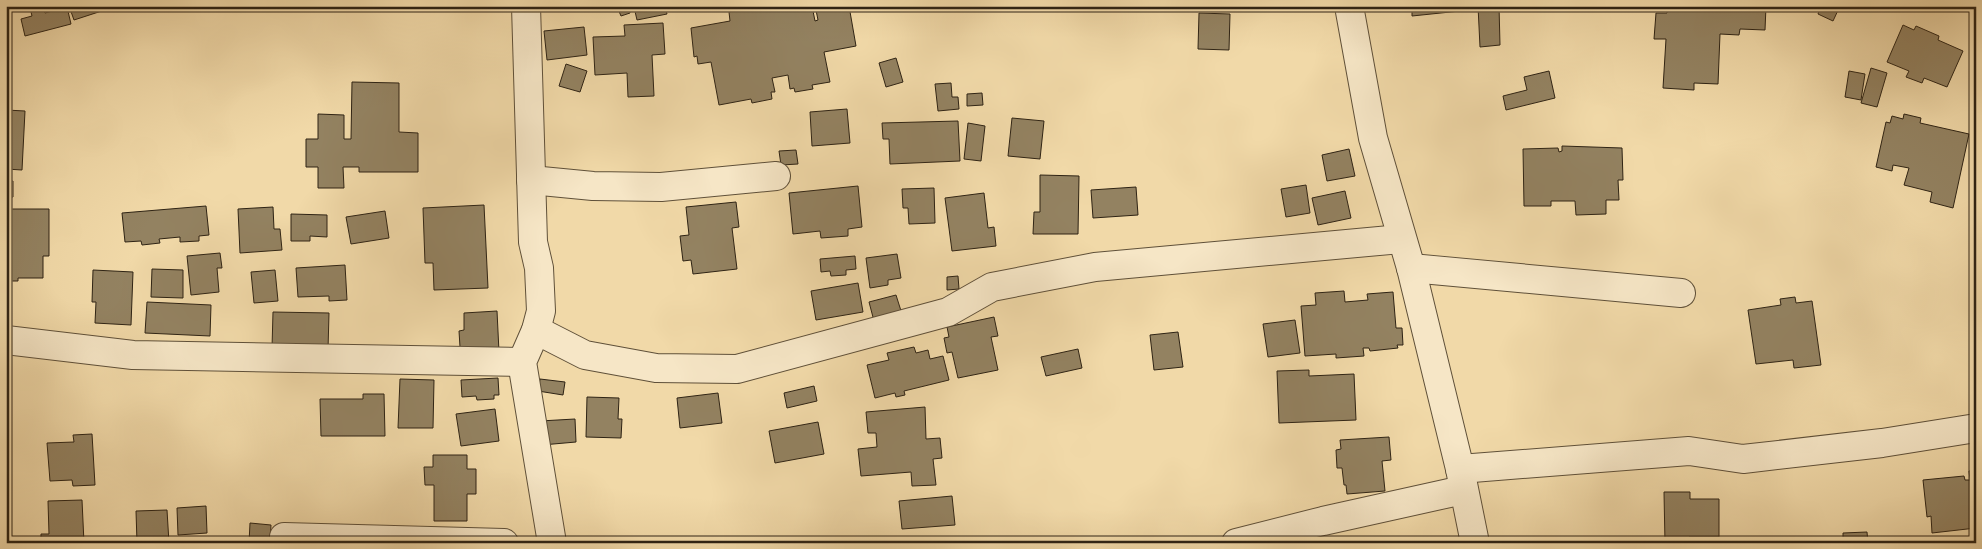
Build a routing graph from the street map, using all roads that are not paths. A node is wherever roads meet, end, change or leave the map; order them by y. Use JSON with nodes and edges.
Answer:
{"nodes":[{"id":1,"x":526,"y":6,"type":"edge"},
{"id":2,"x":1349,"y":6,"type":"edge"},
{"id":3,"x":776,"y":176,"type":"dead end"},
{"id":4,"x":531,"y":180,"type":"junction"},
{"id":5,"x":1401,"y":239,"type":"junction"},
{"id":6,"x":1411,"y":268,"type":"junction"},
{"id":7,"x":1681,"y":293,"type":"dead end"},
{"id":8,"x":536,"y":330,"type":"junction"},
{"id":9,"x":6,"y":340,"type":"edge"},
{"id":10,"x":522,"y":362,"type":"junction"},
{"id":11,"x":1976,"y":428,"type":"edge"},
{"id":12,"x":1462,"y":479,"type":"junction"},
{"id":13,"x":284,"y":537,"type":"dead end"},
{"id":14,"x":504,"y":543,"type":"edge"},
{"id":15,"x":552,"y":543,"type":"edge"},
{"id":16,"x":1236,"y":543,"type":"edge"},
{"id":17,"x":1475,"y":543,"type":"edge"}],
"edges":[{"from":1,"to":4,"type":"street"},
{"from":2,"to":5,"type":"street"},
{"from":3,"to":4,"type":"street"},
{"from":4,"to":8,"type":"street"},
{"from":5,"to":6,"type":"street"},
{"from":5,"to":8,"type":"street"},
{"from":6,"to":7,"type":"street"},
{"from":6,"to":12,"type":"street"},
{"from":8,"to":10,"type":"street"},
{"from":9,"to":10,"type":"street"},
{"from":10,"to":15,"type":"street"},
{"from":11,"to":12,"type":"street"},
{"from":12,"to":16,"type":"street"},
{"from":12,"to":17,"type":"street"},
{"from":13,"to":14,"type":"street"}]}
